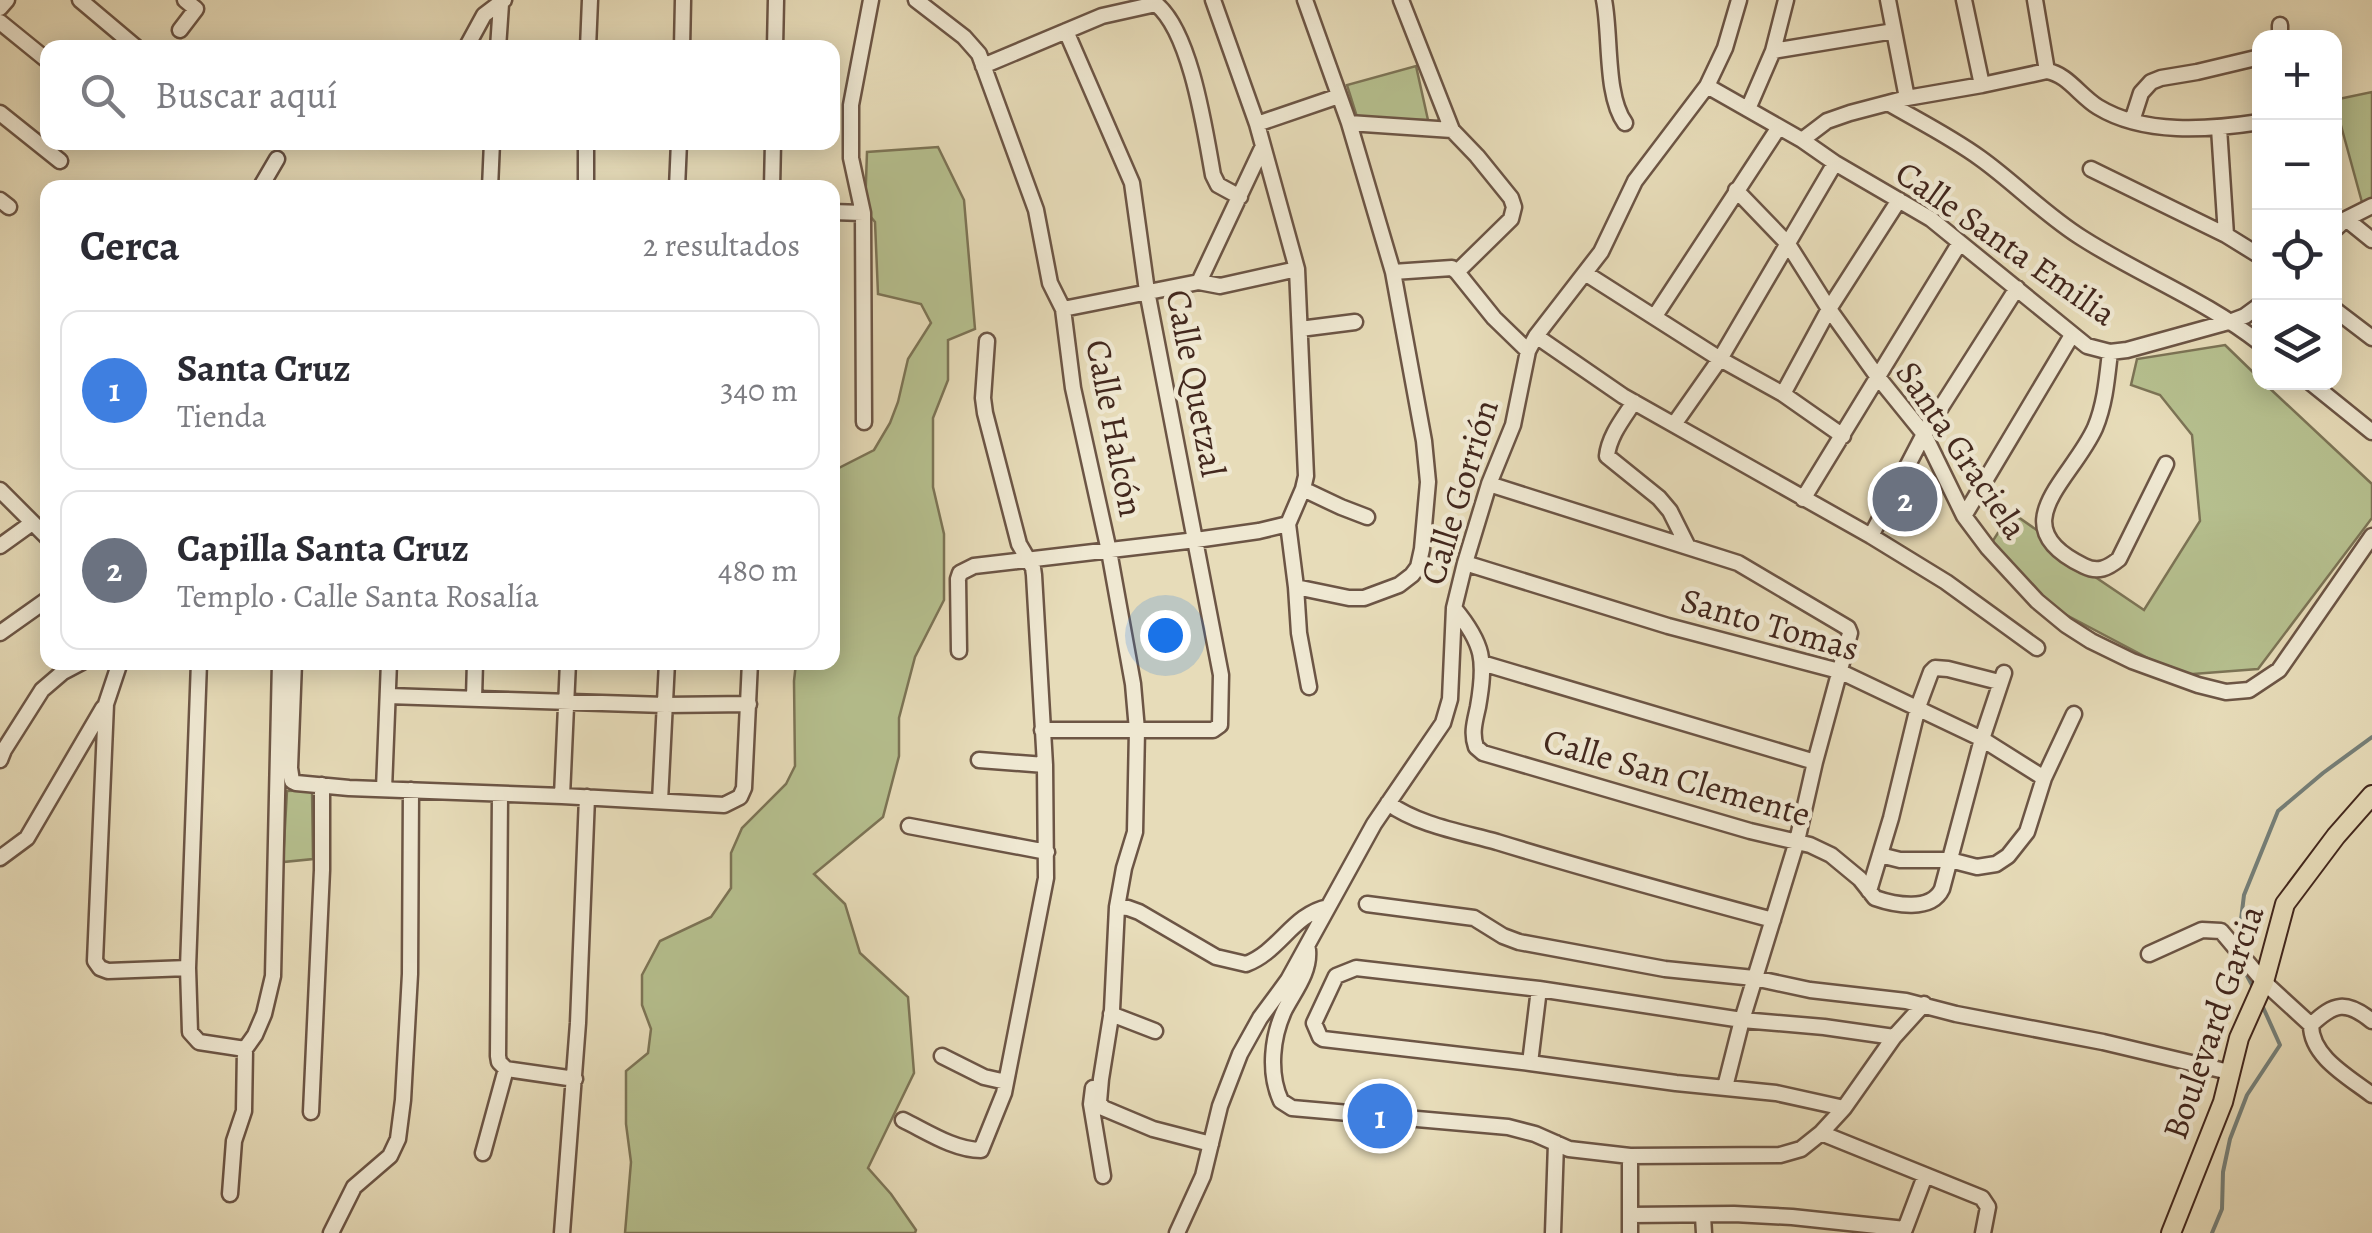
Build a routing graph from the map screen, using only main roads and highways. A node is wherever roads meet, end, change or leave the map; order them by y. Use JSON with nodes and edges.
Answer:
{"nodes":[{"id":1,"x":2372,"y":795,"type":"edge"},
{"id":2,"x":2171,"y":1233,"type":"edge"}],
"edges":[{"from":1,"to":2,"type":"main road","name":"Boulevard Garcia"}]}
